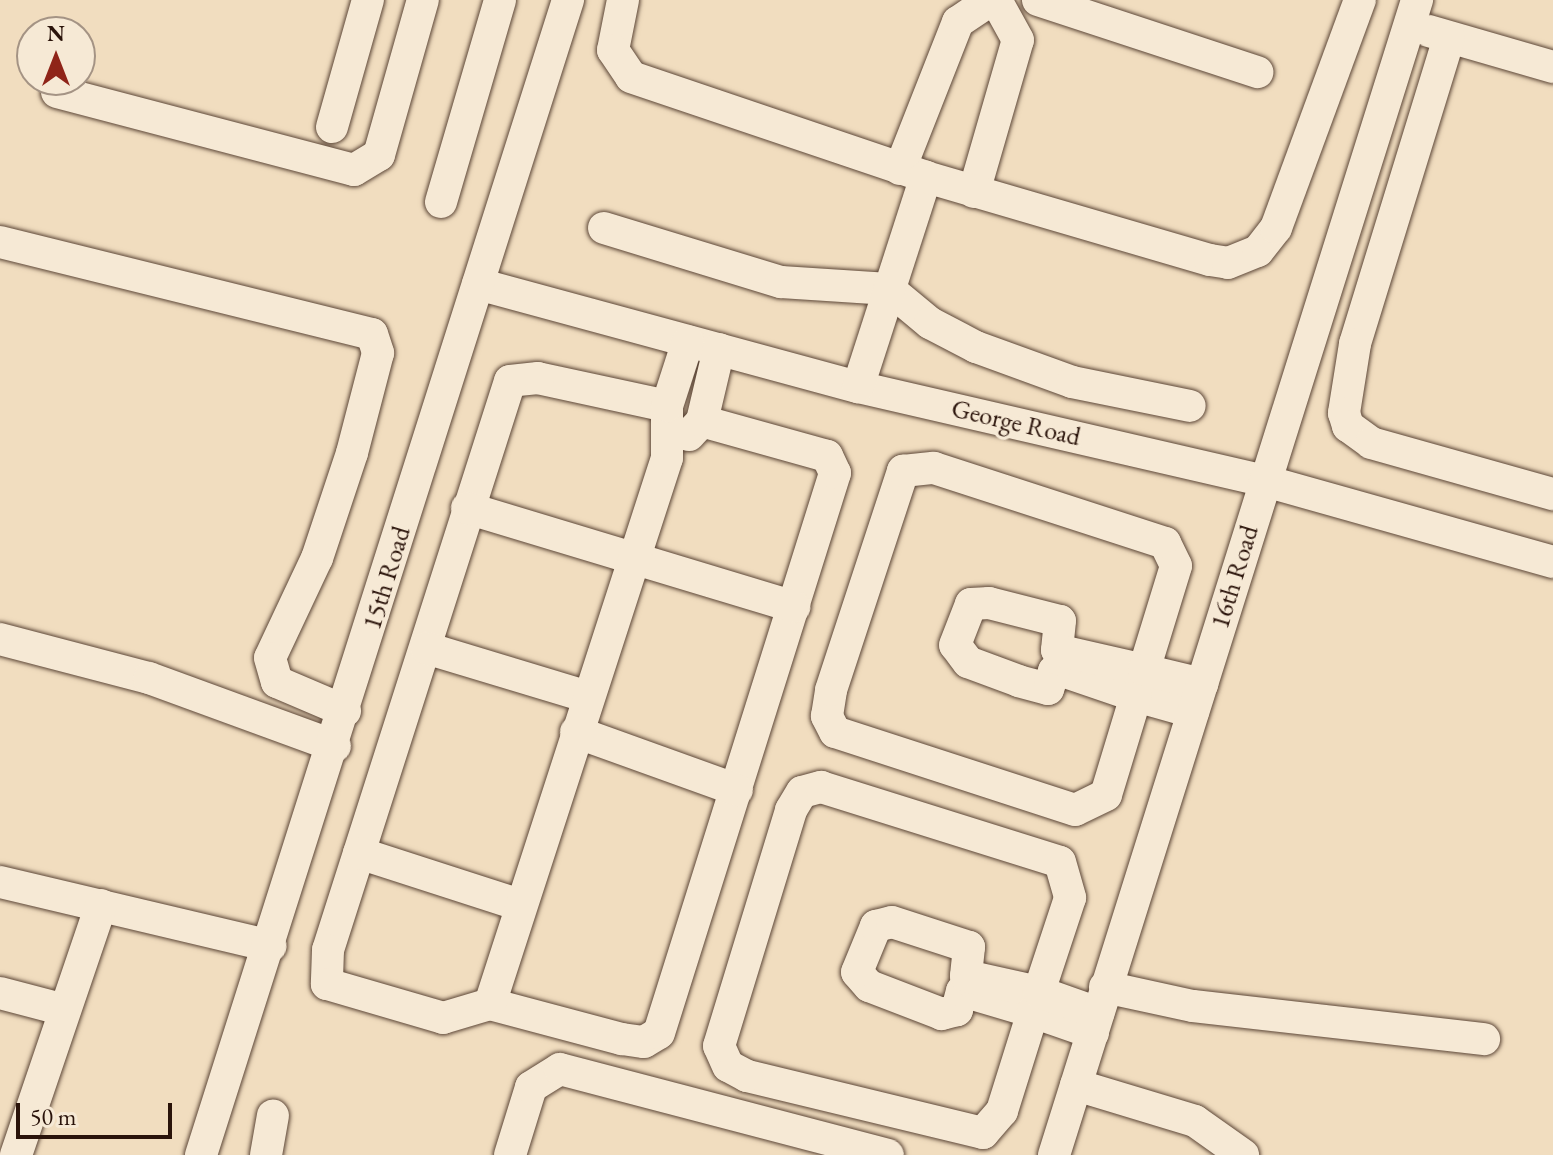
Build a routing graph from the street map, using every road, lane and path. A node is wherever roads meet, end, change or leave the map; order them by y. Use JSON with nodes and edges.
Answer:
{"nodes":[{"id":1,"x":368,"y":0,"type":"edge"},
{"id":2,"x":423,"y":0,"type":"edge"},
{"id":3,"x":500,"y":0,"type":"edge"},
{"id":4,"x":568,"y":0,"type":"edge"},
{"id":5,"x":623,"y":0,"type":"edge"},
{"id":6,"x":994,"y":0,"type":"edge"},
{"id":7,"x":1038,"y":0,"type":"edge"},
{"id":8,"x":1360,"y":0,"type":"edge"},
{"id":9,"x":1413,"y":12,"type":"edge"},
{"id":10,"x":1449,"y":38,"type":"junction"},
{"id":11,"x":1553,"y":67,"type":"edge"},
{"id":12,"x":1257,"y":72,"type":"dead end"},
{"id":13,"x":72,"y":96,"type":"edge"},
{"id":14,"x":332,"y":127,"type":"dead end"},
{"id":15,"x":913,"y":173,"type":"junction"},
{"id":16,"x":974,"y":192,"type":"junction"},
{"id":17,"x":441,"y":202,"type":"dead end"},
{"id":18,"x":604,"y":228,"type":"dead end"},
{"id":19,"x":0,"y":242,"type":"edge"},
{"id":20,"x":478,"y":284,"type":"junction"},
{"id":21,"x":889,"y":289,"type":"junction"},
{"id":22,"x":688,"y":341,"type":"junction"},
{"id":23,"x":719,"y":349,"type":"junction"},
{"id":24,"x":858,"y":387,"type":"junction"},
{"id":25,"x":667,"y":406,"type":"junction"},
{"id":26,"x":1190,"y":406,"type":"dead end"},
{"id":27,"x":702,"y":421,"type":"junction"},
{"id":28,"x":667,"y":458,"type":"junction"},
{"id":29,"x":1265,"y":481,"type":"junction"},
{"id":30,"x":1553,"y":494,"type":"edge"},
{"id":31,"x":467,"y":508,"type":"junction"},
{"id":32,"x":631,"y":560,"type":"junction"},
{"id":33,"x":1553,"y":562,"type":"edge"},
{"id":34,"x":794,"y":607,"type":"junction"},
{"id":35,"x":0,"y":639,"type":"edge"},
{"id":36,"x":426,"y":648,"type":"junction"},
{"id":37,"x":1055,"y":661,"type":"dead end"},
{"id":38,"x":1140,"y":683,"type":"junction"},
{"id":39,"x":588,"y":697,"type":"junction"},
{"id":40,"x":1198,"y":698,"type":"junction"},
{"id":41,"x":347,"y":705,"type":"junction"},
{"id":42,"x":576,"y":732,"type":"junction"},
{"id":43,"x":335,"y":746,"type":"junction"},
{"id":44,"x":737,"y":790,"type":"junction"},
{"id":45,"x":359,"y":853,"type":"junction"},
{"id":46,"x":0,"y":882,"type":"edge"},
{"id":47,"x":517,"y":904,"type":"junction"},
{"id":48,"x":101,"y":905,"type":"junction"},
{"id":49,"x":271,"y":946,"type":"junction"},
{"id":50,"x":964,"y":984,"type":"dead end"},
{"id":51,"x":0,"y":993,"type":"edge"},
{"id":52,"x":1036,"y":1002,"type":"junction"},
{"id":53,"x":490,"y":1004,"type":"junction"},
{"id":54,"x":65,"y":1010,"type":"junction"},
{"id":55,"x":1099,"y":1011,"type":"junction"},
{"id":56,"x":1484,"y":1039,"type":"dead end"},
{"id":57,"x":1076,"y":1085,"type":"junction"},
{"id":58,"x":273,"y":1116,"type":"dead end"},
{"id":59,"x":16,"y":1155,"type":"edge"},
{"id":60,"x":201,"y":1155,"type":"edge"},
{"id":61,"x":266,"y":1155,"type":"edge"},
{"id":62,"x":510,"y":1155,"type":"edge"},
{"id":63,"x":888,"y":1155,"type":"edge"},
{"id":64,"x":1054,"y":1155,"type":"edge"},
{"id":65,"x":1243,"y":1155,"type":"edge"}],
"edges":[{"from":1,"to":14,"type":"street"},
{"from":2,"to":13,"type":"street"},
{"from":3,"to":17,"type":"street"},
{"from":4,"to":20,"type":"street","name":"15th Road"},
{"from":5,"to":15,"type":"street"},
{"from":6,"to":15,"type":"street"},
{"from":6,"to":16,"type":"street"},
{"from":7,"to":12,"type":"street"},
{"from":8,"to":16,"type":"street"},
{"from":9,"to":10,"type":"street"},
{"from":9,"to":29,"type":"street","name":"16th Road"},
{"from":10,"to":11,"type":"street"},
{"from":10,"to":30,"type":"street"},
{"from":15,"to":16,"type":"street"},
{"from":15,"to":21,"type":"street"},
{"from":18,"to":21,"type":"street"},
{"from":19,"to":41,"type":"street"},
{"from":20,"to":22,"type":"street","name":"George Road"},
{"from":20,"to":41,"type":"street","name":"15th Road"},
{"from":21,"to":24,"type":"street"},
{"from":21,"to":26,"type":"street"},
{"from":22,"to":23,"type":"street","name":"George Road"},
{"from":22,"to":25,"type":"street"},
{"from":23,"to":24,"type":"street","name":"George Road"},
{"from":23,"to":27,"type":"street"},
{"from":24,"to":29,"type":"street","name":"George Road"},
{"from":25,"to":28,"type":"street"},
{"from":25,"to":31,"type":"street"},
{"from":27,"to":28,"type":"street"},
{"from":27,"to":34,"type":"street"},
{"from":28,"to":32,"type":"street"},
{"from":29,"to":33,"type":"street","name":"George Road"},
{"from":29,"to":40,"type":"street","name":"16th Road"},
{"from":31,"to":32,"type":"street"},
{"from":31,"to":36,"type":"street"},
{"from":32,"to":34,"type":"street"},
{"from":32,"to":39,"type":"street"},
{"from":34,"to":44,"type":"street"},
{"from":35,"to":43,"type":"street"},
{"from":36,"to":39,"type":"street"},
{"from":36,"to":45,"type":"street"},
{"from":37,"to":38,"type":"street"},
{"from":38,"to":38,"type":"street"},
{"from":38,"to":40,"type":"street"},
{"from":39,"to":42,"type":"street"},
{"from":40,"to":55,"type":"street","name":"16th Road"},
{"from":41,"to":43,"type":"street","name":"15th Road"},
{"from":42,"to":44,"type":"street"},
{"from":42,"to":47,"type":"street"},
{"from":43,"to":49,"type":"street","name":"15th Road"},
{"from":44,"to":53,"type":"street"},
{"from":45,"to":47,"type":"street"},
{"from":45,"to":53,"type":"street"},
{"from":46,"to":48,"type":"street"},
{"from":47,"to":53,"type":"street"},
{"from":48,"to":49,"type":"street"},
{"from":48,"to":54,"type":"street"},
{"from":49,"to":60,"type":"street","name":"15th Road"},
{"from":50,"to":52,"type":"street"},
{"from":51,"to":54,"type":"street"},
{"from":52,"to":52,"type":"street"},
{"from":52,"to":55,"type":"street"},
{"from":54,"to":59,"type":"street"},
{"from":55,"to":56,"type":"street"},
{"from":55,"to":57,"type":"street","name":"16th Road"},
{"from":57,"to":64,"type":"street","name":"16th Road"},
{"from":57,"to":65,"type":"street"},
{"from":58,"to":61,"type":"street"},
{"from":62,"to":63,"type":"street"}]}
